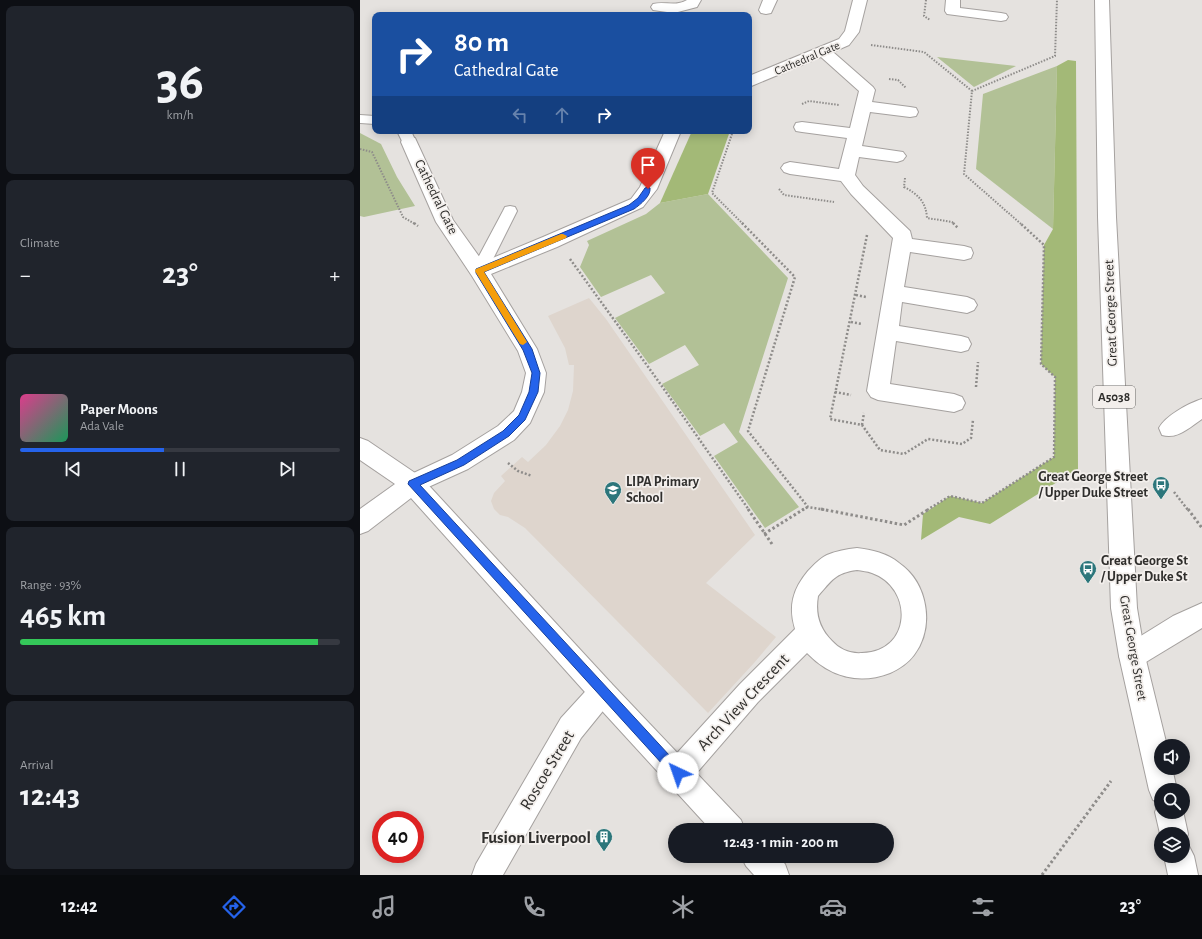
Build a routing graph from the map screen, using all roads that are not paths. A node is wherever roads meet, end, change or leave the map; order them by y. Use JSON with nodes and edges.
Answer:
{"nodes":[{"id":1,"x":694,"y":0,"type":"edge"},
{"id":2,"x":860,"y":0,"type":"edge"},
{"id":3,"x":953,"y":0,"type":"edge"},
{"id":4,"x":1102,"y":0,"type":"edge"},
{"id":5,"x":658,"y":7,"type":"dead end"},
{"id":6,"x":1001,"y":17,"type":"dead end"},
{"id":7,"x":824,"y":52,"type":"junction"},
{"id":8,"x":752,"y":81,"type":"edge"},
{"id":9,"x":863,"y":106,"type":"junction"},
{"id":10,"x":910,"y":112,"type":"dead end"},
{"id":11,"x":360,"y":119,"type":"edge"},
{"id":12,"x":372,"y":120,"type":"edge"},
{"id":13,"x":802,"y":127,"type":"dead end"},
{"id":14,"x":672,"y":134,"type":"edge"},
{"id":15,"x":407,"y":136,"type":"edge"},
{"id":16,"x":854,"y":142,"type":"junction"},
{"id":17,"x":896,"y":156,"type":"dead end"},
{"id":18,"x":790,"y":168,"type":"dead end"},
{"id":19,"x":846,"y":176,"type":"junction"},
{"id":20,"x":510,"y":211,"type":"dead end"},
{"id":21,"x":902,"y":244,"type":"junction"},
{"id":22,"x":964,"y":253,"type":"dead end"},
{"id":23,"x":479,"y":271,"type":"junction"},
{"id":24,"x":894,"y":293,"type":"junction"},
{"id":25,"x":967,"y":305,"type":"dead end"},
{"id":26,"x":887,"y":332,"type":"junction"},
{"id":27,"x":961,"y":344,"type":"dead end"},
{"id":28,"x":954,"y":404,"type":"dead end"},
{"id":29,"x":1202,"y":408,"type":"edge"},
{"id":30,"x":1170,"y":428,"type":"dead end"},
{"id":31,"x":360,"y":448,"type":"edge"},
{"id":32,"x":413,"y":484,"type":"junction"},
{"id":33,"x":360,"y":523,"type":"edge"},
{"id":34,"x":1202,"y":615,"type":"edge"},
{"id":35,"x":809,"y":632,"type":"junction"},
{"id":36,"x":1132,"y":656,"type":"junction"},
{"id":37,"x":602,"y":692,"type":"junction"},
{"id":38,"x":678,"y":773,"type":"junction"},
{"id":39,"x":1161,"y":783,"type":"edge"},
{"id":40,"x":725,"y":823,"type":"edge"},
{"id":41,"x":763,"y":863,"type":"edge"},
{"id":42,"x":1180,"y":863,"type":"edge"},
{"id":43,"x":487,"y":875,"type":"edge"},
{"id":44,"x":774,"y":875,"type":"edge"},
{"id":45,"x":1183,"y":875,"type":"edge"}],
"edges":[{"from":1,"to":5,"type":"street"},
{"from":2,"to":7,"type":"street","name":"Cathedral Gate"},
{"from":3,"to":6,"type":"street"},
{"from":4,"to":36,"type":"street","name":"Great George Street","number":"A5038"},
{"from":7,"to":8,"type":"street","name":"Cathedral Gate"},
{"from":7,"to":9,"type":"street"},
{"from":9,"to":10,"type":"street"},
{"from":9,"to":16,"type":"street"},
{"from":11,"to":12,"type":"lane"},
{"from":13,"to":16,"type":"street"},
{"from":14,"to":23,"type":"street"},
{"from":15,"to":23,"type":"street","name":"Cathedral Gate"},
{"from":16,"to":17,"type":"street"},
{"from":16,"to":19,"type":"street"},
{"from":18,"to":19,"type":"street"},
{"from":19,"to":21,"type":"street"},
{"from":20,"to":23,"type":"lane"},
{"from":21,"to":22,"type":"street"},
{"from":21,"to":24,"type":"street"},
{"from":23,"to":32,"type":"street","name":"Cathedral Gate"},
{"from":24,"to":25,"type":"street"},
{"from":24,"to":26,"type":"street"},
{"from":26,"to":27,"type":"street"},
{"from":26,"to":28,"type":"street"},
{"from":29,"to":30,"type":"street"},
{"from":31,"to":32,"type":"street"},
{"from":32,"to":33,"type":"street","name":"Cathedral Gate"},
{"from":32,"to":37,"type":"street"},
{"from":34,"to":36,"type":"street"},
{"from":35,"to":35,"type":"street"},
{"from":35,"to":38,"type":"street","name":"Arch View Crescent"},
{"from":36,"to":39,"type":"street","name":"Great George Street","number":"A5038"},
{"from":37,"to":38,"type":"street"},
{"from":37,"to":43,"type":"street","name":"Roscoe Street"},
{"from":38,"to":40,"type":"street"},
{"from":41,"to":44,"type":"street"},
{"from":42,"to":45,"type":"street"}]}
